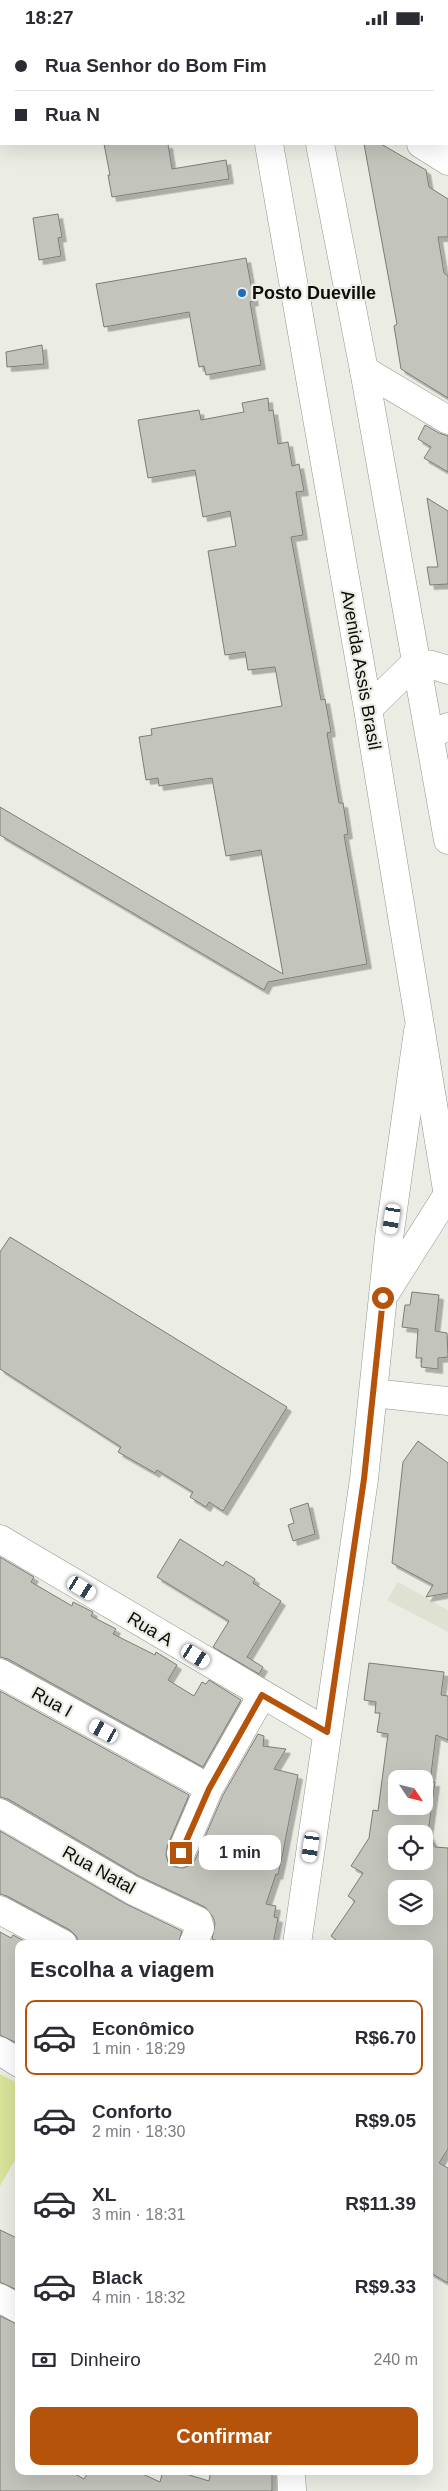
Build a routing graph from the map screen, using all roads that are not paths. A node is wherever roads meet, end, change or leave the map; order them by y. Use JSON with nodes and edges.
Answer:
{"nodes":[{"id":1,"x":269,"y":145,"type":"edge"},
{"id":2,"x":320,"y":145,"type":"edge"},
{"id":3,"x":423,"y":145,"type":"edge"},
{"id":4,"x":448,"y":161,"type":"edge"},
{"id":5,"x":364,"y":370,"type":"junction"},
{"id":6,"x":448,"y":420,"type":"edge"},
{"id":7,"x":415,"y":663,"type":"junction"},
{"id":8,"x":448,"y":670,"type":"edge"},
{"id":9,"x":368,"y":709,"type":"junction"},
{"id":10,"x":439,"y":730,"type":"edge"},
{"id":11,"x":448,"y":840,"type":"edge"},
{"id":12,"x":420,"y":1017,"type":"junction"},
{"id":13,"x":448,"y":1195,"type":"edge"},
{"id":14,"x":383,"y":1298,"type":"junction"},
{"id":15,"x":373,"y":1393,"type":"junction"},
{"id":16,"x":448,"y":1401,"type":"edge"},
{"id":17,"x":0,"y":1539,"type":"edge"},
{"id":18,"x":0,"y":1673,"type":"edge"},
{"id":19,"x":262,"y":1695,"type":"junction"},
{"id":20,"x":327,"y":1732,"type":"junction"},
{"id":21,"x":209,"y":1789,"type":"junction"},
{"id":22,"x":0,"y":1813,"type":"edge"},
{"id":23,"x":181,"y":1853,"type":"dead end"},
{"id":24,"x":0,"y":1911,"type":"edge"},
{"id":25,"x":196,"y":1933,"type":"edge"},
{"id":26,"x":55,"y":1940,"type":"edge"},
{"id":27,"x":298,"y":1940,"type":"edge"},
{"id":28,"x":0,"y":2051,"type":"edge"},
{"id":29,"x":15,"y":2060,"type":"edge"},
{"id":30,"x":0,"y":2298,"type":"edge"},
{"id":31,"x":15,"y":2307,"type":"edge"},
{"id":32,"x":291,"y":2475,"type":"edge"},
{"id":33,"x":292,"y":2491,"type":"edge"}],
"edges":[{"from":1,"to":9,"type":"street","name":"Avenida Assis Brasil"},
{"from":2,"to":5,"type":"street"},
{"from":3,"to":4,"type":"street"},
{"from":5,"to":6,"type":"street"},
{"from":5,"to":7,"type":"street"},
{"from":7,"to":8,"type":"street"},
{"from":7,"to":9,"type":"street"},
{"from":7,"to":10,"type":"street"},
{"from":9,"to":12,"type":"street","name":"Avenida Assis Brasil"},
{"from":10,"to":11,"type":"street"},
{"from":12,"to":13,"type":"street","name":"Avenida Assis Brasil"},
{"from":12,"to":14,"type":"street"},
{"from":13,"to":14,"type":"street"},
{"from":14,"to":15,"type":"street"},
{"from":15,"to":16,"type":"street"},
{"from":15,"to":20,"type":"street"},
{"from":17,"to":19,"type":"street","name":"Rua A"},
{"from":18,"to":21,"type":"street","name":"Rua I"},
{"from":19,"to":20,"type":"street","name":"Rua A"},
{"from":19,"to":21,"type":"street"},
{"from":20,"to":27,"type":"street"},
{"from":21,"to":23,"type":"street"},
{"from":22,"to":25,"type":"street","name":"Rua Natal"},
{"from":24,"to":26,"type":"street"},
{"from":28,"to":29,"type":"street"},
{"from":30,"to":31,"type":"street"},
{"from":32,"to":33,"type":"street"}]}
